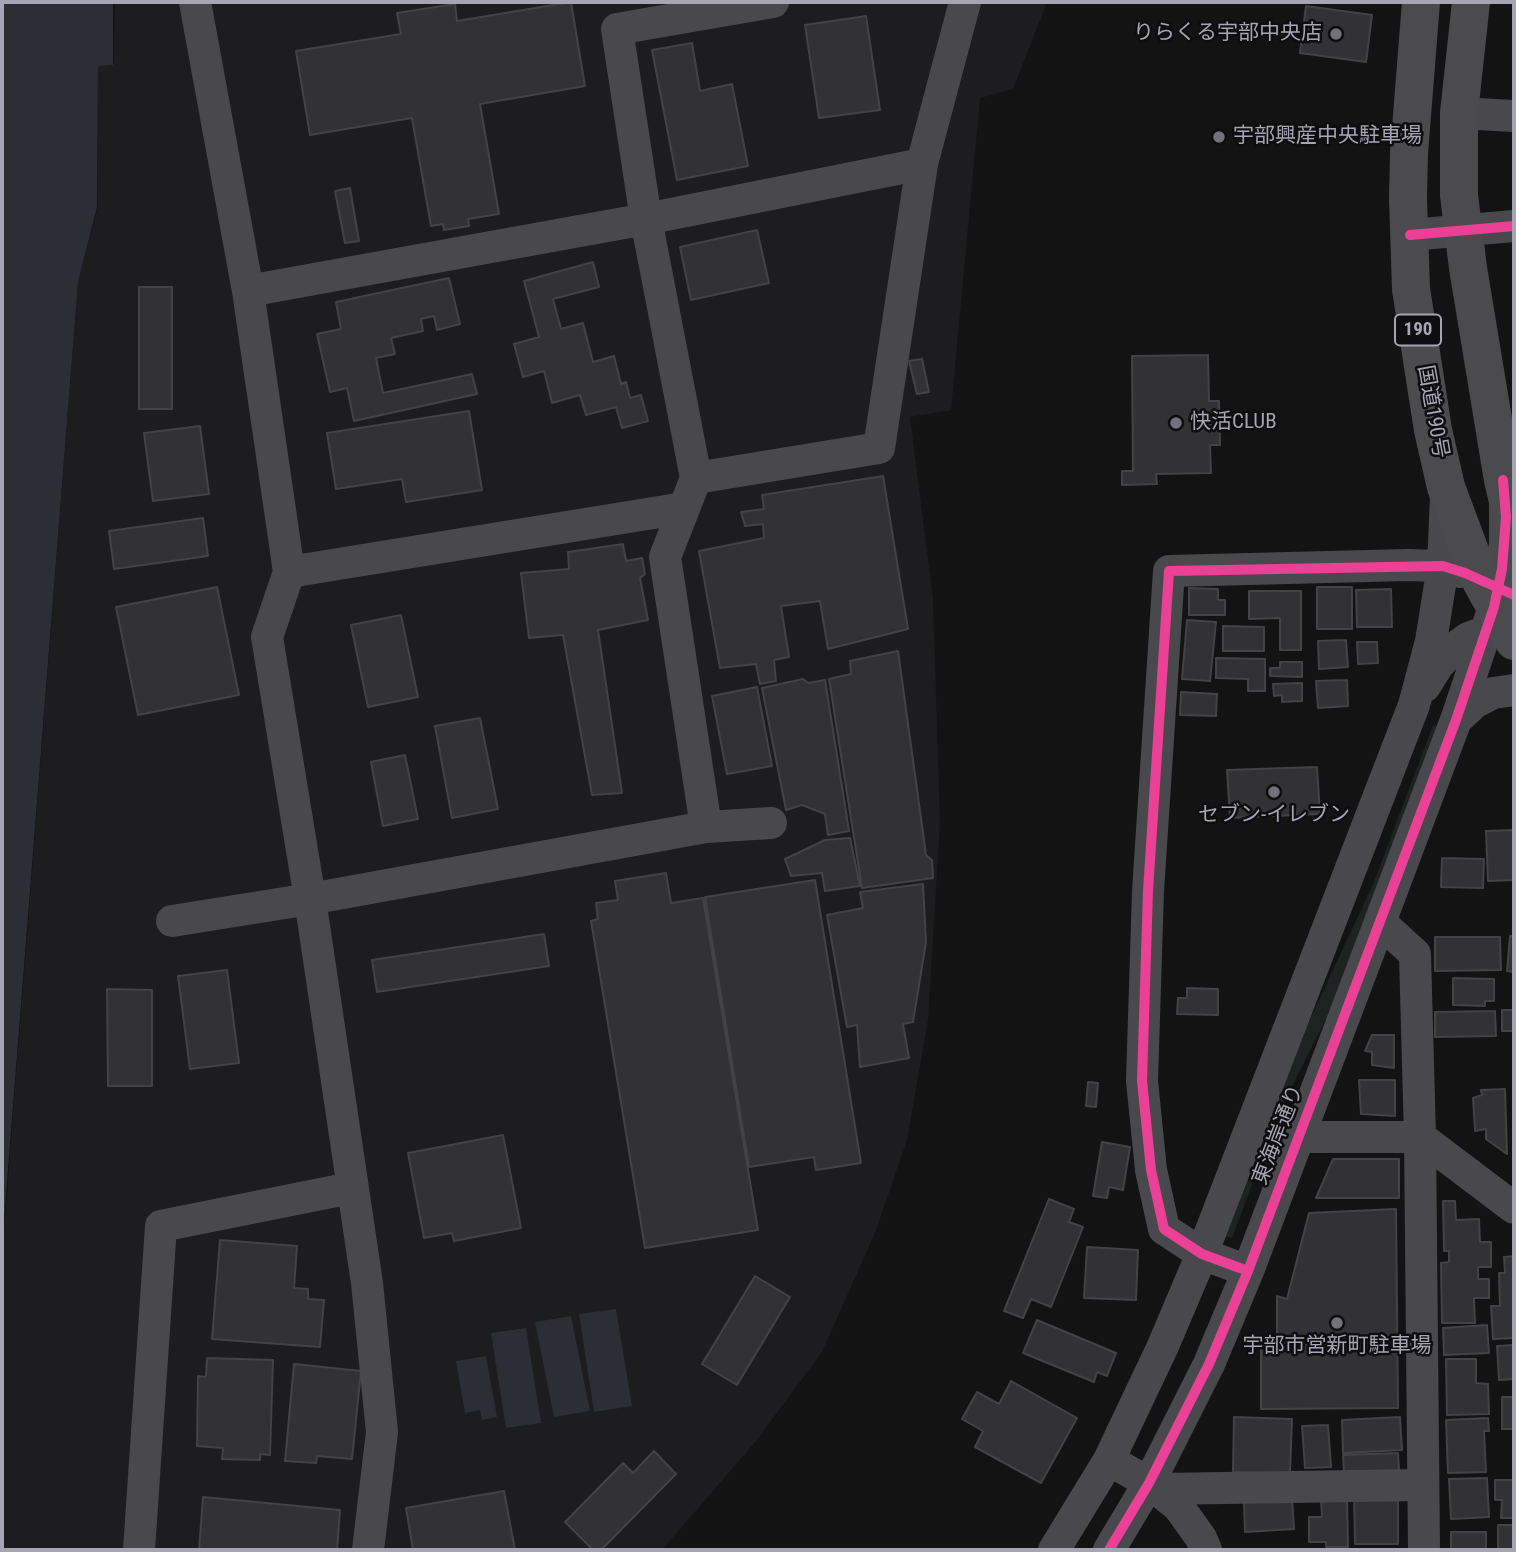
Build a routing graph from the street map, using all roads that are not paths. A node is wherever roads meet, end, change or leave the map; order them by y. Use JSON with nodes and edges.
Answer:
{"nodes":[{"id":1,"x":195,"y":2,"type":"edge"},
{"id":2,"x":774,"y":2,"type":"edge"},
{"id":3,"x":965,"y":2,"type":"edge"},
{"id":4,"x":1421,"y":2,"type":"edge"},
{"id":5,"x":1471,"y":2,"type":"edge"},
{"id":6,"x":686,"y":9,"type":"edge"},
{"id":7,"x":1460,"y":113,"type":"junction"},
{"id":8,"x":1514,"y":116,"type":"edge"},
{"id":9,"x":922,"y":164,"type":"junction"},
{"id":10,"x":646,"y":219,"type":"junction"},
{"id":11,"x":1514,"y":226,"type":"edge"},
{"id":12,"x":1463,"y":230,"type":"junction"},
{"id":13,"x":1410,"y":235,"type":"junction"},
{"id":14,"x":248,"y":291,"type":"junction"},
{"id":15,"x":696,"y":478,"type":"junction"},
{"id":16,"x":1503,"y":480,"type":"junction"},
{"id":17,"x":1446,"y":487,"type":"junction"},
{"id":18,"x":684,"y":508,"type":"junction"},
{"id":19,"x":1514,"y":526,"type":"edge"},
{"id":20,"x":1443,"y":566,"type":"junction"},
{"id":21,"x":289,"y":572,"type":"junction"},
{"id":22,"x":1501,"y":612,"type":"edge"},
{"id":23,"x":1514,"y":690,"type":"edge"},
{"id":24,"x":1415,"y":702,"type":"junction"},
{"id":25,"x":1456,"y":720,"type":"junction"},
{"id":26,"x":771,"y":823,"type":"dead end"},
{"id":27,"x":706,"y":827,"type":"junction"},
{"id":28,"x":310,"y":899,"type":"junction"},
{"id":29,"x":172,"y":921,"type":"dead end"},
{"id":30,"x":1380,"y":922,"type":"junction"},
{"id":31,"x":1299,"y":1137,"type":"junction"},
{"id":32,"x":1420,"y":1137,"type":"junction"},
{"id":33,"x":351,"y":1188,"type":"junction"},
{"id":34,"x":1514,"y":1208,"type":"edge"},
{"id":35,"x":1202,"y":1254,"type":"junction"},
{"id":36,"x":1248,"y":1270,"type":"junction"},
{"id":37,"x":1109,"y":1460,"type":"junction"},
{"id":38,"x":1423,"y":1485,"type":"junction"},
{"id":39,"x":1154,"y":1486,"type":"junction"},
{"id":40,"x":139,"y":1550,"type":"edge"},
{"id":41,"x":368,"y":1550,"type":"edge"},
{"id":42,"x":1054,"y":1550,"type":"edge"},
{"id":43,"x":1109,"y":1550,"type":"edge"},
{"id":44,"x":1206,"y":1550,"type":"edge"},
{"id":45,"x":1424,"y":1550,"type":"edge"}],
"edges":[{"from":1,"to":14,"type":"street"},
{"from":2,"to":6,"type":"street"},
{"from":3,"to":9,"type":"street"},
{"from":4,"to":13,"type":"highway","name":"国道190号","number":"190"},
{"from":5,"to":7,"type":"highway"},
{"from":6,"to":10,"type":"street"},
{"from":7,"to":8,"type":"street"},
{"from":7,"to":12,"type":"highway"},
{"from":9,"to":10,"type":"street"},
{"from":9,"to":15,"type":"street"},
{"from":10,"to":14,"type":"street"},
{"from":10,"to":15,"type":"street"},
{"from":11,"to":12,"type":"street"},
{"from":12,"to":13,"type":"street"},
{"from":12,"to":16,"type":"highway"},
{"from":13,"to":17,"type":"highway","name":"国道190号","number":"190"},
{"from":14,"to":21,"type":"street"},
{"from":15,"to":18,"type":"street"},
{"from":16,"to":19,"type":"highway"},
{"from":16,"to":22,"type":"street","name":"東海岸通り"},
{"from":17,"to":20,"type":"street"},
{"from":17,"to":22,"type":"highway","name":"国道190号","number":"190"},
{"from":18,"to":21,"type":"street"},
{"from":18,"to":27,"type":"street"},
{"from":20,"to":22,"type":"street"},
{"from":20,"to":24,"type":"street"},
{"from":20,"to":35,"type":"street"},
{"from":21,"to":28,"type":"street"},
{"from":22,"to":24,"type":"street"},
{"from":22,"to":25,"type":"street","name":"東海岸通り"},
{"from":23,"to":25,"type":"street"},
{"from":24,"to":35,"type":"street","name":"東海岸通り"},
{"from":25,"to":30,"type":"street","name":"東海岸通り"},
{"from":26,"to":27,"type":"street"},
{"from":27,"to":28,"type":"street"},
{"from":28,"to":29,"type":"street"},
{"from":28,"to":33,"type":"street"},
{"from":30,"to":31,"type":"street","name":"東海岸通り"},
{"from":30,"to":32,"type":"street"},
{"from":31,"to":32,"type":"street"},
{"from":31,"to":36,"type":"street","name":"東海岸通り"},
{"from":32,"to":34,"type":"street"},
{"from":32,"to":38,"type":"street"},
{"from":33,"to":40,"type":"street"},
{"from":33,"to":41,"type":"street"},
{"from":35,"to":36,"type":"street"},
{"from":35,"to":37,"type":"street","name":"東海岸通り"},
{"from":36,"to":39,"type":"street","name":"東海岸通り"},
{"from":37,"to":39,"type":"street"},
{"from":37,"to":42,"type":"street","name":"東海岸通り"},
{"from":38,"to":39,"type":"street"},
{"from":38,"to":45,"type":"street"},
{"from":39,"to":43,"type":"street","name":"東海岸通り"},
{"from":39,"to":44,"type":"street"}]}
